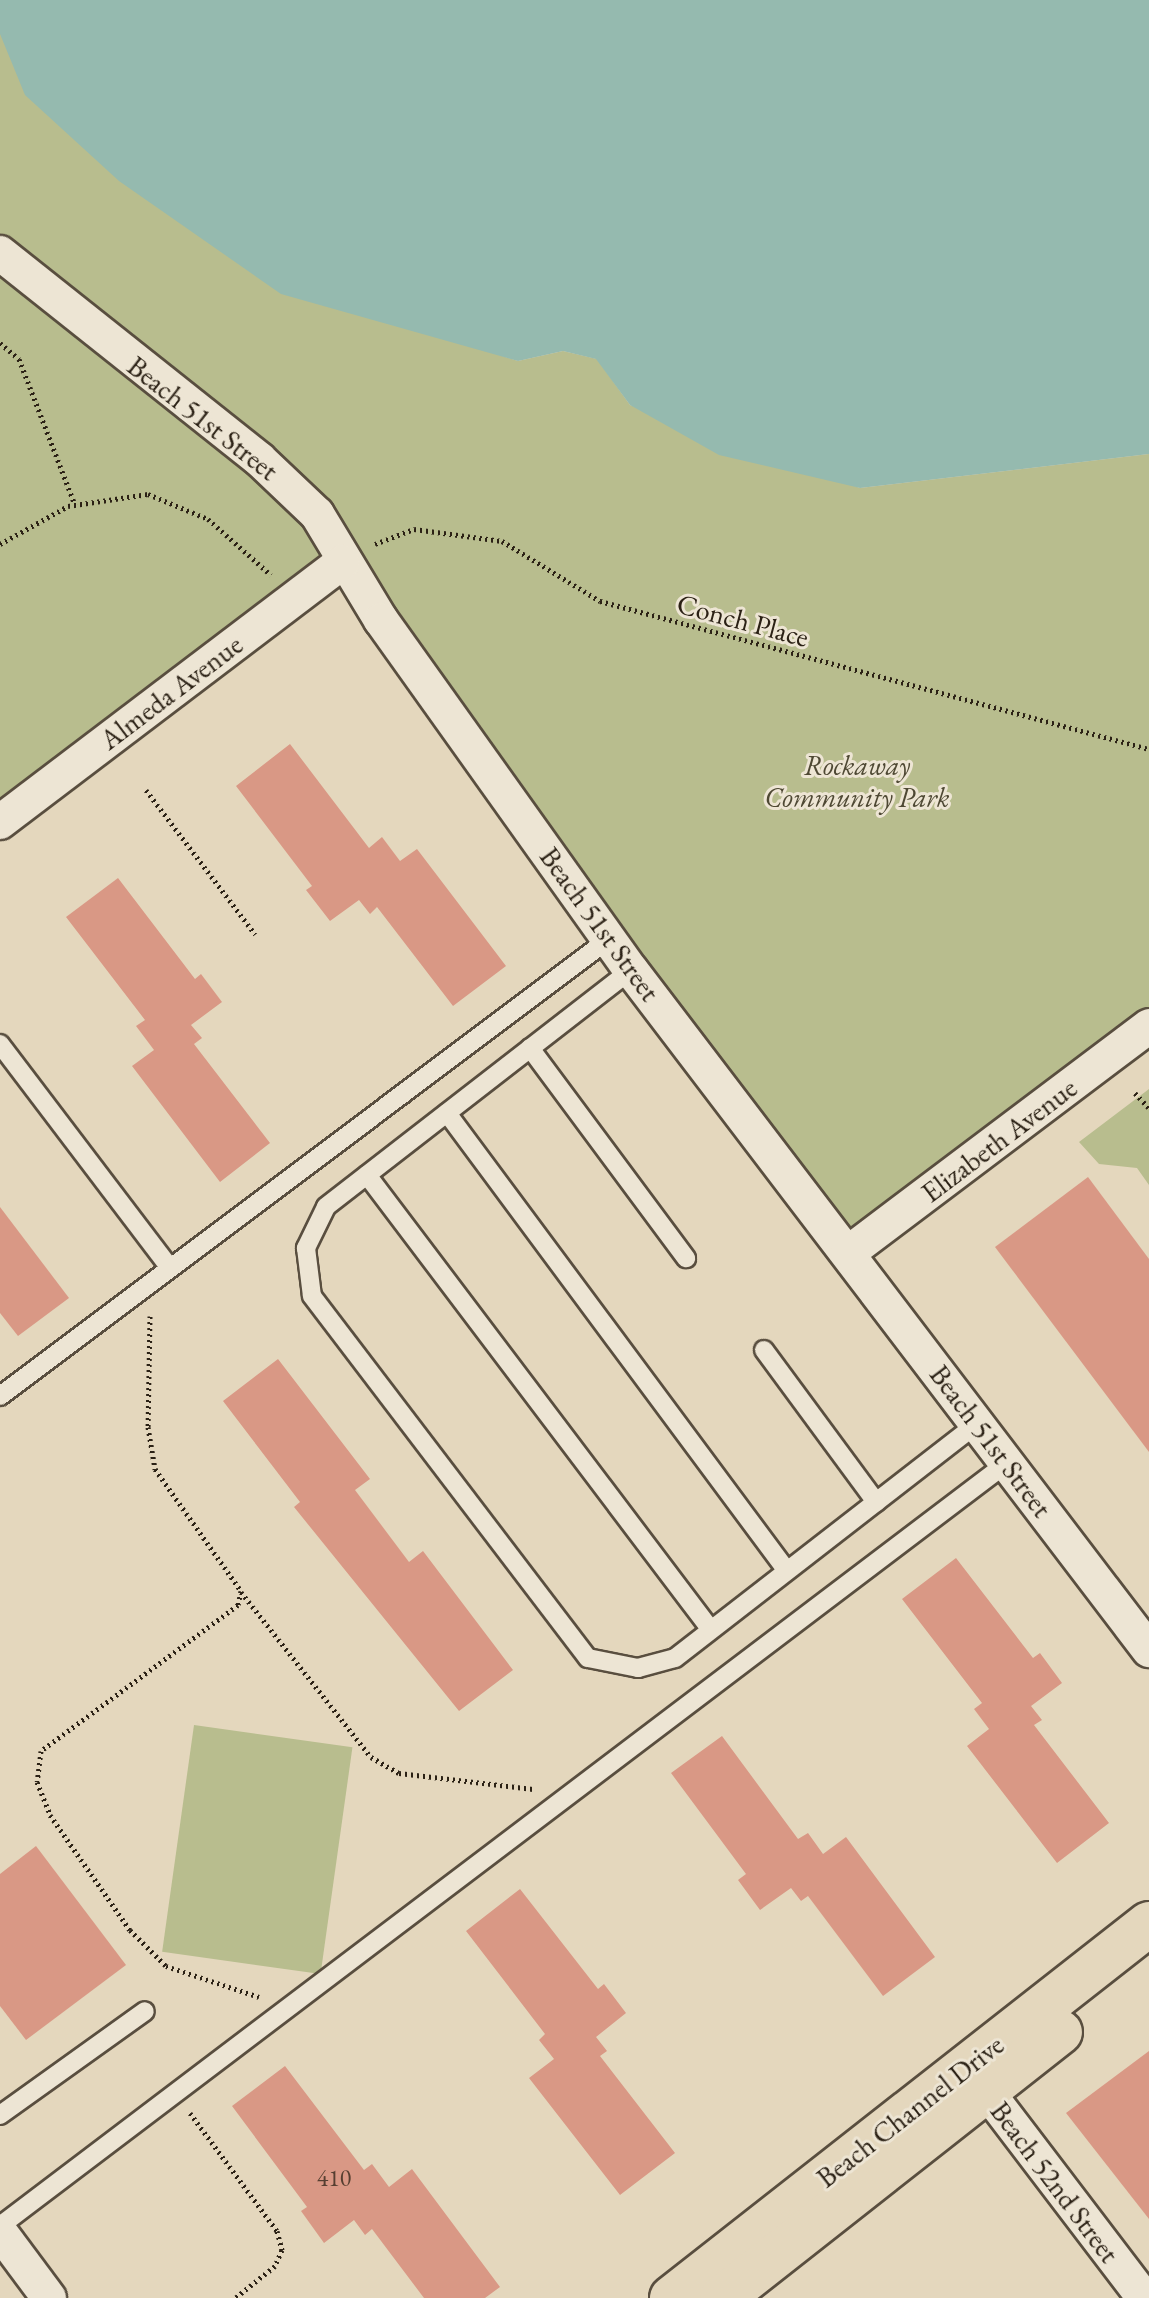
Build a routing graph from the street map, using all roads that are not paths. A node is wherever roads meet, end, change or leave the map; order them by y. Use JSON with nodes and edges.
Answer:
{"nodes":[{"id":1,"x":0,"y":253,"type":"edge"},
{"id":2,"x":343,"y":562,"type":"junction"},
{"id":3,"x":0,"y":822,"type":"edge"},
{"id":4,"x":609,"y":939,"type":"junction"},
{"id":5,"x":631,"y":970,"type":"junction"},
{"id":6,"x":1149,"y":1026,"type":"edge"},
{"id":7,"x":0,"y":1044,"type":"edge"},
{"id":8,"x":530,"y":1048,"type":"junction"},
{"id":9,"x":447,"y":1113,"type":"junction"},
{"id":10,"x":367,"y":1175,"type":"junction"},
{"id":11,"x":848,"y":1253,"type":"junction"},
{"id":12,"x":686,"y":1258,"type":"dead end"},
{"id":13,"x":170,"y":1268,"type":"junction"},
{"id":14,"x":764,"y":1350,"type":"dead end"},
{"id":15,"x":0,"y":1396,"type":"edge"},
{"id":16,"x":977,"y":1424,"type":"junction"},
{"id":17,"x":1007,"y":1463,"type":"junction"},
{"id":18,"x":876,"y":1502,"type":"junction"},
{"id":19,"x":787,"y":1571,"type":"junction"},
{"id":20,"x":711,"y":1630,"type":"junction"},
{"id":21,"x":1149,"y":1650,"type":"edge"},
{"id":22,"x":1149,"y":1924,"type":"edge"},
{"id":23,"x":1149,"y":1961,"type":"edge"},
{"id":24,"x":145,"y":2011,"type":"dead end"},
{"id":25,"x":976,"y":2078,"type":"junction"},
{"id":26,"x":0,"y":2115,"type":"edge"},
{"id":27,"x":0,"y":2226,"type":"edge"},
{"id":28,"x":0,"y":2232,"type":"edge"},
{"id":29,"x":49,"y":2298,"type":"edge"},
{"id":30,"x":672,"y":2298,"type":"edge"},
{"id":31,"x":722,"y":2298,"type":"edge"},
{"id":32,"x":1144,"y":2298,"type":"edge"}],
"edges":[{"from":1,"to":2,"type":"street","name":"Beach 51st Street"},
{"from":2,"to":3,"type":"street","name":"Almeda Avenue"},
{"from":2,"to":4,"type":"street","name":"Beach 51st Street"},
{"from":4,"to":5,"type":"street","name":"Beach 51st Street"},
{"from":4,"to":13,"type":"lane"},
{"from":5,"to":8,"type":"lane"},
{"from":5,"to":11,"type":"street","name":"Beach 51st Street"},
{"from":6,"to":11,"type":"street","name":"Elizabeth Avenue"},
{"from":7,"to":13,"type":"lane"},
{"from":8,"to":9,"type":"lane"},
{"from":8,"to":12,"type":"lane"},
{"from":9,"to":10,"type":"lane"},
{"from":9,"to":19,"type":"lane"},
{"from":10,"to":20,"type":"lane"},
{"from":10,"to":20,"type":"lane"},
{"from":11,"to":16,"type":"street","name":"Beach 51st Street"},
{"from":13,"to":15,"type":"lane"},
{"from":14,"to":18,"type":"lane"},
{"from":16,"to":17,"type":"street","name":"Beach 51st Street"},
{"from":16,"to":18,"type":"lane"},
{"from":17,"to":21,"type":"street","name":"Beach 51st Street"},
{"from":17,"to":27,"type":"lane"},
{"from":18,"to":19,"type":"lane"},
{"from":19,"to":20,"type":"lane"},
{"from":22,"to":25,"type":"main road","name":"Beach Channel Drive"},
{"from":23,"to":25,"type":"main road","name":"Beach Channel Drive"},
{"from":24,"to":26,"type":"lane"},
{"from":25,"to":30,"type":"main road","name":"Beach Channel Drive"},
{"from":25,"to":31,"type":"main road","name":"Beach Channel Drive"},
{"from":25,"to":32,"type":"street","name":"Beach 52nd Street"},
{"from":28,"to":29,"type":"street"}]}
